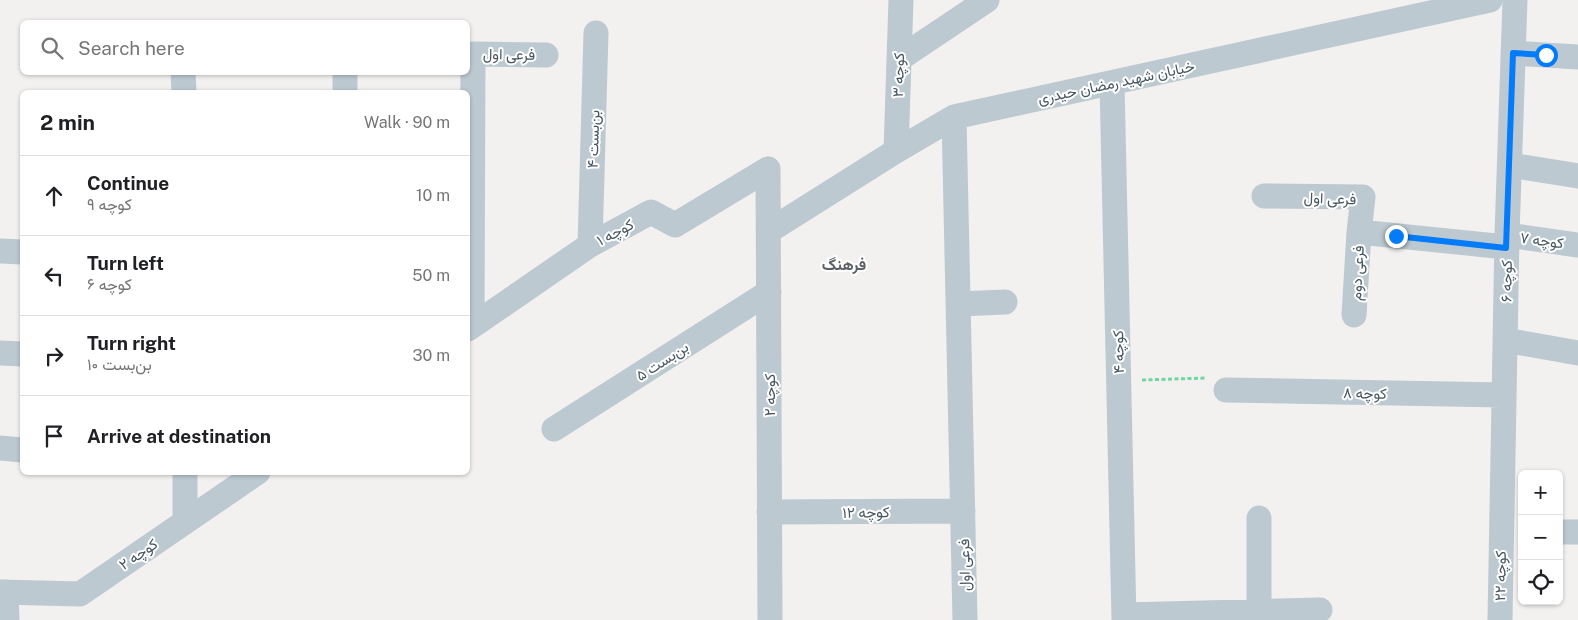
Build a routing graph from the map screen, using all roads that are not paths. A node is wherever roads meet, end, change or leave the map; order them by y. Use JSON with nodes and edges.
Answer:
{"nodes":[{"id":1,"x":901,"y":0,"type":"edge"},
{"id":2,"x":987,"y":0,"type":"edge"},
{"id":3,"x":1490,"y":0,"type":"edge"},
{"id":4,"x":1515,"y":0,"type":"edge"},
{"id":5,"x":596,"y":33,"type":"dead end"},
{"id":6,"x":1513,"y":53,"type":"junction"},
{"id":7,"x":546,"y":55,"type":"dead end"},
{"id":8,"x":1578,"y":57,"type":"edge"},
{"id":9,"x":899,"y":59,"type":"junction"},
{"id":10,"x":184,"y":75,"type":"edge"},
{"id":11,"x":345,"y":75,"type":"edge"},
{"id":12,"x":1112,"y":83,"type":"junction"},
{"id":13,"x":184,"y":90,"type":"edge"},
{"id":14,"x":345,"y":90,"type":"edge"},
{"id":15,"x":954,"y":117,"type":"junction"},
{"id":16,"x":896,"y":151,"type":"junction"},
{"id":17,"x":1510,"y":165,"type":"junction"},
{"id":18,"x":768,"y":169,"type":"joint"},
{"id":19,"x":1578,"y":176,"type":"edge"},
{"id":20,"x":1264,"y":196,"type":"dead end"},
{"id":21,"x":769,"y":232,"type":"junction"},
{"id":22,"x":1359,"y":232,"type":"junction"},
{"id":23,"x":1506,"y":241,"type":"junction"},
{"id":24,"x":590,"y":245,"type":"junction"},
{"id":25,"x":1578,"y":245,"type":"edge"},
{"id":26,"x":0,"y":251,"type":"edge"},
{"id":27,"x":20,"y":252,"type":"edge"},
{"id":28,"x":769,"y":292,"type":"junction"},
{"id":29,"x":1005,"y":302,"type":"dead end"},
{"id":30,"x":958,"y":304,"type":"junction"},
{"id":31,"x":1354,"y":315,"type":"dead end"},
{"id":32,"x":470,"y":328,"type":"edge"},
{"id":33,"x":1505,"y":340,"type":"junction"},
{"id":34,"x":0,"y":353,"type":"edge"},
{"id":35,"x":1578,"y":353,"type":"edge"},
{"id":36,"x":20,"y":354,"type":"edge"},
{"id":37,"x":1226,"y":390,"type":"road end"},
{"id":38,"x":1503,"y":395,"type":"junction"},
{"id":39,"x":554,"y":429,"type":"dead end"},
{"id":40,"x":0,"y":448,"type":"edge"},
{"id":41,"x":20,"y":450,"type":"edge"},
{"id":42,"x":185,"y":475,"type":"edge"},
{"id":43,"x":254,"y":475,"type":"edge"},
{"id":44,"x":963,"y":511,"type":"junction"},
{"id":45,"x":769,"y":512,"type":"junction"},
{"id":46,"x":1259,"y":518,"type":"dead end"},
{"id":47,"x":185,"y":522,"type":"junction"},
{"id":48,"x":1511,"y":532,"type":"edge"},
{"id":49,"x":1563,"y":532,"type":"edge"},
{"id":50,"x":1578,"y":532,"type":"edge"},
{"id":51,"x":3,"y":592,"type":"edge"},
{"id":52,"x":1320,"y":610,"type":"dead end"},
{"id":53,"x":1258,"y":612,"type":"junction"},
{"id":54,"x":1124,"y":617,"type":"edge"},
{"id":55,"x":7,"y":620,"type":"edge"},
{"id":56,"x":770,"y":620,"type":"edge"},
{"id":57,"x":965,"y":620,"type":"edge"},
{"id":58,"x":1500,"y":620,"type":"edge"}],
"edges":[{"from":1,"to":9,"type":"street","name":"کوچه ۳"},
{"from":2,"to":9,"type":"street"},
{"from":3,"to":12,"type":"street","name":"خیابان شهید رمضان حیدری"},
{"from":4,"to":6,"type":"street","name":"کوچه ۶"},
{"from":5,"to":24,"type":"street","name":"بن‌بست ۴"},
{"from":6,"to":8,"type":"street"},
{"from":6,"to":17,"type":"street","name":"کوچه ۶"},
{"from":7,"to":32,"type":"street","name":"فرعی اول"},
{"from":9,"to":16,"type":"street","name":"کوچه ۳"},
{"from":10,"to":13,"type":"street"},
{"from":11,"to":14,"type":"street"},
{"from":12,"to":15,"type":"street","name":"خیابان شهید رمضان حیدری"},
{"from":12,"to":54,"type":"street","name":"کوچه ۴"},
{"from":15,"to":16,"type":"street","name":"خیابان شهید رمضان حیدری"},
{"from":15,"to":30,"type":"street"},
{"from":16,"to":21,"type":"street","name":"خیابان شهید رمضان حیدری"},
{"from":17,"to":19,"type":"street"},
{"from":17,"to":23,"type":"street","name":"کوچه ۶"},
{"from":18,"to":21,"type":"street","name":"کوچه ۲"},
{"from":18,"to":24,"type":"street","name":"کوچه ۱"},
{"from":20,"to":22,"type":"street","name":"فرعی اول"},
{"from":21,"to":28,"type":"street","name":"کوچه ۲"},
{"from":22,"to":23,"type":"street","name":"کوچه ۷"},
{"from":22,"to":31,"type":"street","name":"فرعی دوم"},
{"from":23,"to":25,"type":"street","name":"کوچه ۷"},
{"from":23,"to":33,"type":"street","name":"کوچه ۶"},
{"from":24,"to":32,"type":"street","name":"کوچه ۱"},
{"from":26,"to":27,"type":"street"},
{"from":28,"to":39,"type":"street","name":"بن‌بست ۵"},
{"from":28,"to":45,"type":"street","name":"کوچه ۲"},
{"from":29,"to":30,"type":"street"},
{"from":30,"to":44,"type":"street"},
{"from":33,"to":35,"type":"street"},
{"from":33,"to":38,"type":"street","name":"کوچه ۶"},
{"from":34,"to":36,"type":"street"},
{"from":37,"to":38,"type":"street","name":"کوچه ۸"},
{"from":38,"to":48,"type":"street","name":"کوچه ۶"},
{"from":40,"to":41,"type":"street"},
{"from":42,"to":47,"type":"street"},
{"from":43,"to":47,"type":"street","name":"کوچه ۲"},
{"from":44,"to":45,"type":"street","name":"کوچه ۱۲"},
{"from":44,"to":57,"type":"street","name":"فرعی اول"},
{"from":45,"to":56,"type":"street","name":"کوچه ۲"},
{"from":46,"to":53,"type":"street"},
{"from":47,"to":51,"type":"street","name":"کوچه ۲"},
{"from":48,"to":58,"type":"street","name":"کوچه ۲۲"},
{"from":49,"to":50,"type":"street"},
{"from":51,"to":55,"type":"street"},
{"from":52,"to":53,"type":"street"},
{"from":53,"to":54,"type":"street"}]}
